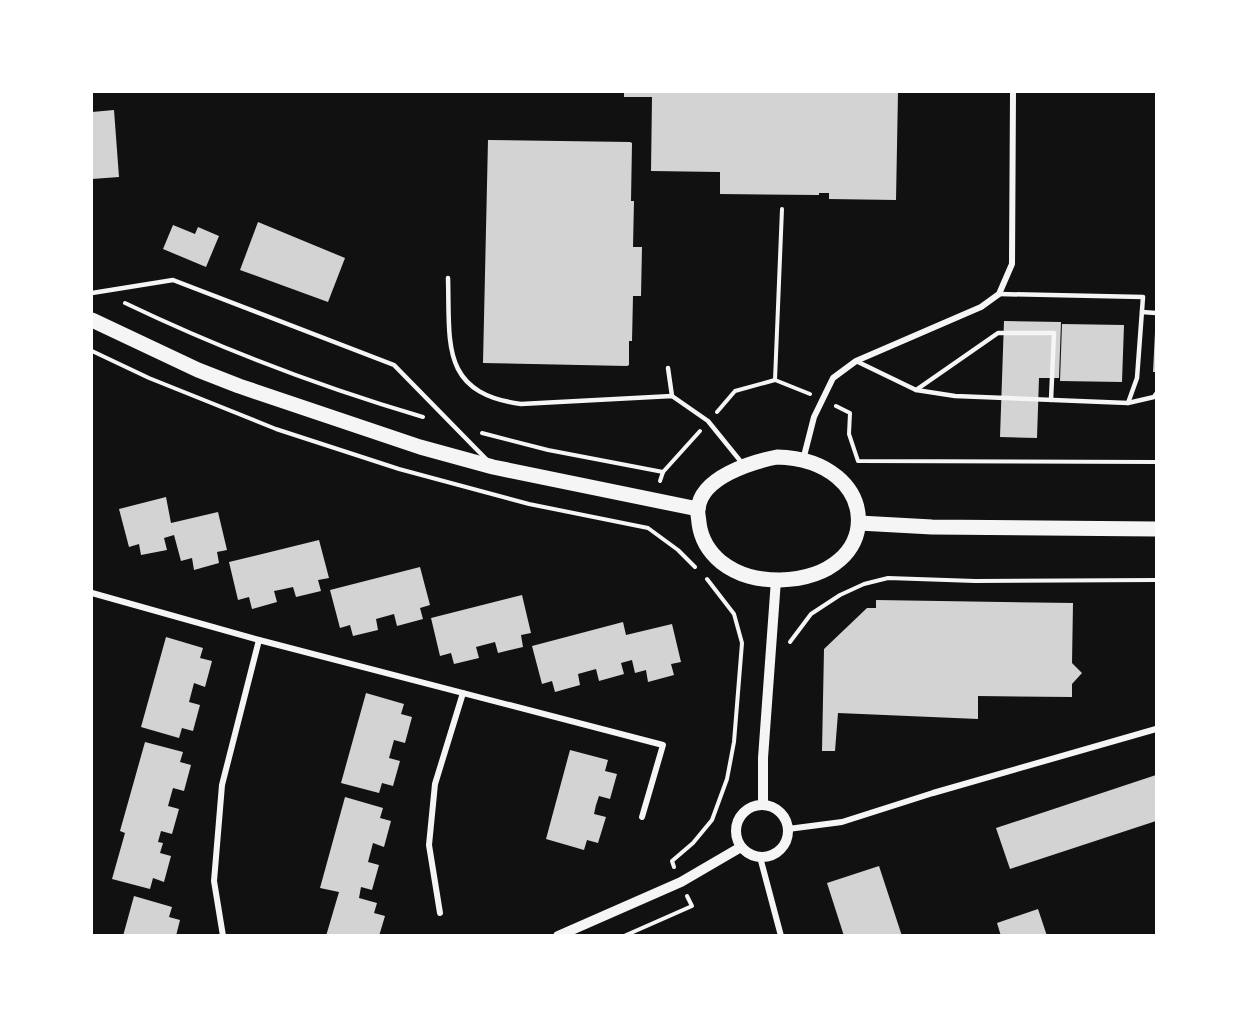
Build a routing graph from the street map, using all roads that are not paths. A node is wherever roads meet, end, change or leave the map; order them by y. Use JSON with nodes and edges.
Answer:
{"nodes":[{"id":1,"x":1012,"y":92,"type":"edge"},
{"id":2,"x":448,"y":279,"type":"dead end"},
{"id":3,"x":92,"y":292,"type":"edge"},
{"id":4,"x":999,"y":294,"type":"junction"},
{"id":5,"x":1142,"y":312,"type":"junction"},
{"id":6,"x":1156,"y":313,"type":"edge"},
{"id":7,"x":92,"y":320,"type":"edge"},
{"id":8,"x":856,"y":361,"type":"junction"},
{"id":9,"x":668,"y":368,"type":"dead end"},
{"id":10,"x":916,"y":390,"type":"junction"},
{"id":11,"x":1156,"y":394,"type":"edge"},
{"id":12,"x":672,"y":396,"type":"junction"},
{"id":13,"x":1052,"y":400,"type":"junction"},
{"id":14,"x":1128,"y":404,"type":"junction"},
{"id":15,"x":803,"y":460,"type":"junction"},
{"id":16,"x":743,"y":465,"type":"junction"},
{"id":17,"x":493,"y":467,"type":"junction"},
{"id":18,"x":698,"y":509,"type":"junction"},
{"id":19,"x":859,"y":523,"type":"junction"},
{"id":20,"x":1156,"y":529,"type":"edge"},
{"id":21,"x":776,"y":580,"type":"junction"},
{"id":22,"x":92,"y":593,"type":"edge"},
{"id":23,"x":259,"y":640,"type":"junction"},
{"id":24,"x":463,"y":693,"type":"junction"},
{"id":25,"x":1156,"y":729,"type":"edge"},
{"id":26,"x":763,"y":805,"type":"junction"},
{"id":27,"x":642,"y":817,"type":"dead end"},
{"id":28,"x":788,"y":829,"type":"junction"},
{"id":29,"x":741,"y":847,"type":"junction"},
{"id":30,"x":759,"y":857,"type":"junction"},
{"id":31,"x":440,"y":913,"type":"dead end"},
{"id":32,"x":223,"y":936,"type":"edge"},
{"id":33,"x":558,"y":936,"type":"edge"},
{"id":34,"x":781,"y":936,"type":"edge"}],
"edges":[{"from":1,"to":4,"type":"street"},
{"from":2,"to":12,"type":"lane"},
{"from":3,"to":17,"type":"lane"},
{"from":4,"to":5,"type":"lane"},
{"from":4,"to":8,"type":"street"},
{"from":5,"to":6,"type":"lane"},
{"from":5,"to":14,"type":"lane"},
{"from":7,"to":17,"type":"main road"},
{"from":8,"to":10,"type":"lane"},
{"from":8,"to":15,"type":"street"},
{"from":9,"to":12,"type":"lane"},
{"from":10,"to":13,"type":"lane"},
{"from":10,"to":13,"type":"lane"},
{"from":11,"to":14,"type":"lane"},
{"from":12,"to":16,"type":"lane"},
{"from":13,"to":14,"type":"lane"},
{"from":15,"to":16,"type":"main road"},
{"from":15,"to":19,"type":"main road"},
{"from":16,"to":18,"type":"main road"},
{"from":17,"to":18,"type":"main road"},
{"from":18,"to":21,"type":"main road"},
{"from":19,"to":20,"type":"main road"},
{"from":19,"to":21,"type":"main road"},
{"from":21,"to":26,"type":"street"},
{"from":22,"to":23,"type":"street"},
{"from":23,"to":24,"type":"street"},
{"from":23,"to":32,"type":"street"},
{"from":24,"to":27,"type":"street"},
{"from":24,"to":31,"type":"street"},
{"from":25,"to":28,"type":"street"},
{"from":26,"to":28,"type":"street"},
{"from":26,"to":29,"type":"street"},
{"from":28,"to":30,"type":"street"},
{"from":29,"to":30,"type":"street"},
{"from":29,"to":33,"type":"street"},
{"from":30,"to":34,"type":"street"}]}
